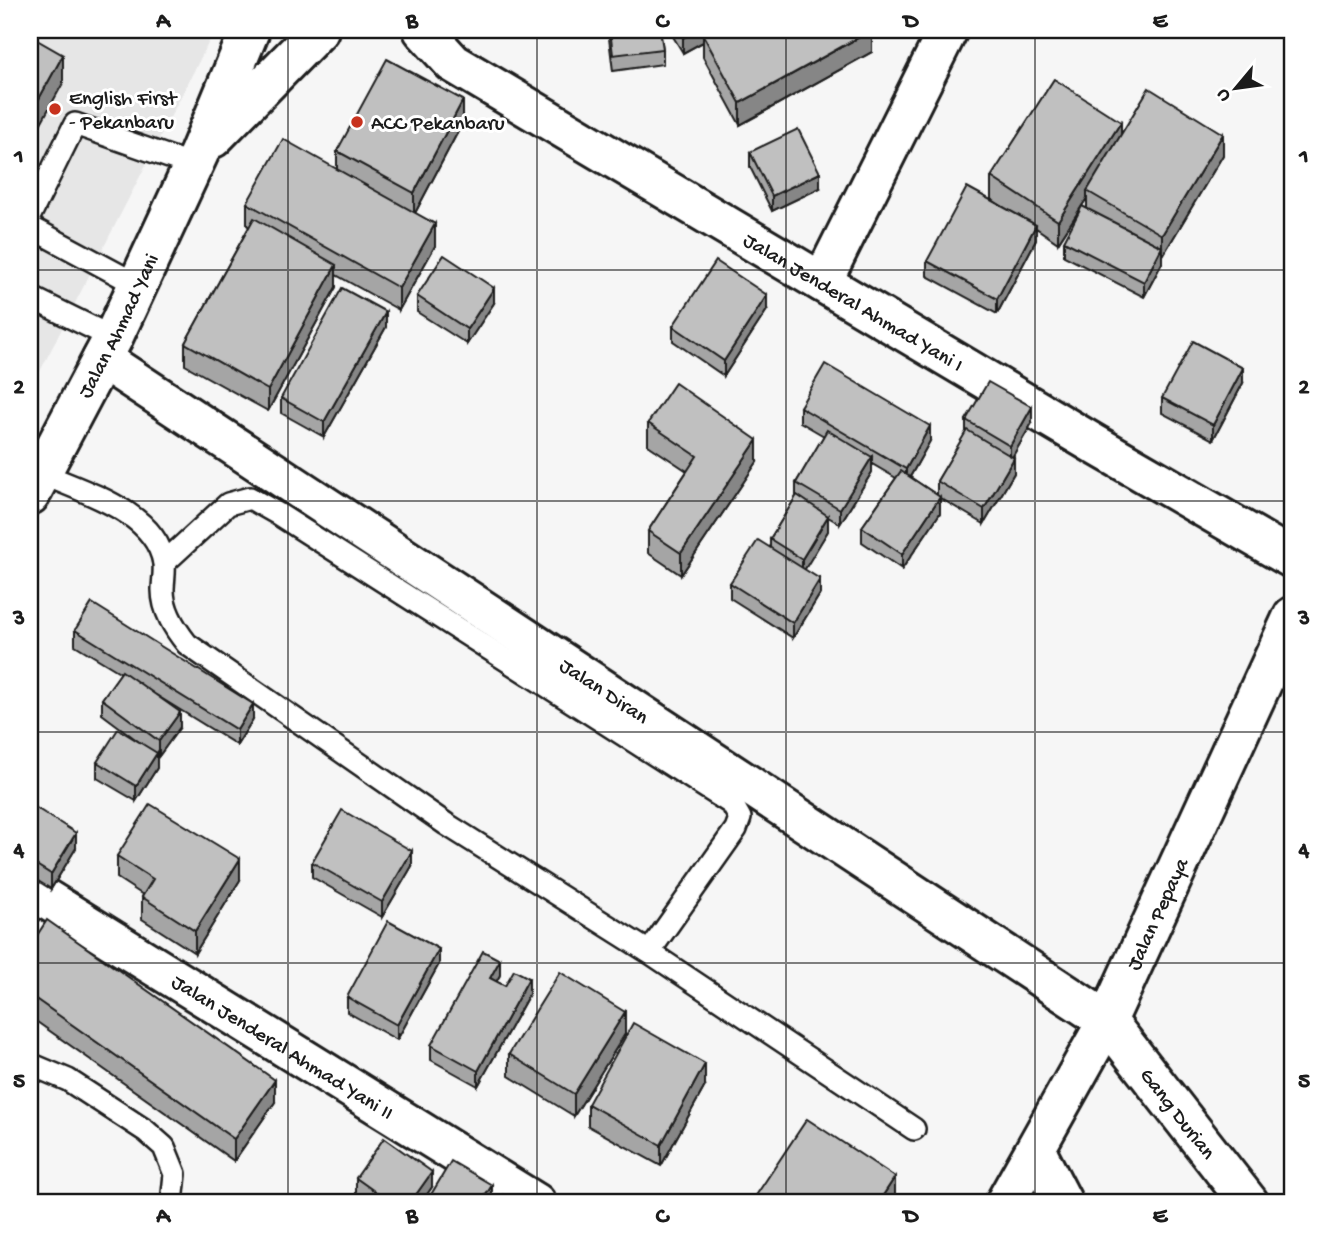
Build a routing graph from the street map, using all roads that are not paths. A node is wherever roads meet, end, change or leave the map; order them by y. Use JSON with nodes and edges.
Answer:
{"nodes":[{"id":1,"x":250,"y":30,"type":"edge"},
{"id":2,"x":319,"y":30,"type":"edge"},
{"id":3,"x":423,"y":30,"type":"edge"},
{"id":4,"x":948,"y":30,"type":"edge"},
{"id":5,"x":195,"y":159,"type":"junction"},
{"id":6,"x":30,"y":215,"type":"edge"},
{"id":7,"x":30,"y":227,"type":"edge"},
{"id":8,"x":822,"y":282,"type":"junction"},
{"id":9,"x":136,"y":284,"type":"junction"},
{"id":10,"x":30,"y":297,"type":"edge"},
{"id":11,"x":108,"y":348,"type":"junction"},
{"id":12,"x":35,"y":484,"type":"edge"},
{"id":13,"x":1293,"y":559,"type":"edge"},
{"id":14,"x":164,"y":563,"type":"junction"},
{"id":15,"x":1293,"y":616,"type":"edge"},
{"id":16,"x":30,"y":889,"type":"edge"},
{"id":17,"x":649,"y":953,"type":"junction"},
{"id":18,"x":1107,"y":1021,"type":"junction"},
{"id":19,"x":30,"y":1064,"type":"edge"},
{"id":20,"x":914,"y":1129,"type":"dead end"},
{"id":21,"x":1036,"y":1151,"type":"junction"},
{"id":22,"x":172,"y":1203,"type":"edge"},
{"id":23,"x":536,"y":1203,"type":"edge"},
{"id":24,"x":1005,"y":1203,"type":"edge"},
{"id":25,"x":1063,"y":1203,"type":"edge"},
{"id":26,"x":1249,"y":1203,"type":"edge"}],
"edges":[{"from":1,"to":5,"type":"street","name":"Jalan Ahmad Yani"},
{"from":2,"to":5,"type":"street"},
{"from":3,"to":8,"type":"street","name":"Jalan Jenderal Ahmad Yani I"},
{"from":4,"to":8,"type":"street"},
{"from":5,"to":6,"type":"lane"},
{"from":5,"to":9,"type":"street","name":"Jalan Ahmad Yani"},
{"from":7,"to":9,"type":"lane"},
{"from":8,"to":13,"type":"street","name":"Jalan Jenderal Ahmad Yani I"},
{"from":9,"to":11,"type":"street","name":"Jalan Ahmad Yani"},
{"from":10,"to":11,"type":"lane"},
{"from":11,"to":12,"type":"street","name":"Jalan Ahmad Yani"},
{"from":11,"to":18,"type":"street","name":"Jalan Diran"},
{"from":12,"to":14,"type":"lane"},
{"from":14,"to":17,"type":"lane"},
{"from":14,"to":17,"type":"lane"},
{"from":15,"to":18,"type":"street","name":"Jalan Pepaya"},
{"from":16,"to":23,"type":"street","name":"Jalan Jenderal Ahmad Yani II"},
{"from":17,"to":20,"type":"lane"},
{"from":18,"to":21,"type":"street","name":"Jalan Pepaya"},
{"from":18,"to":26,"type":"street","name":"Gang Durian"},
{"from":19,"to":22,"type":"lane"},
{"from":21,"to":24,"type":"street","name":"Jalan Pepaya"},
{"from":21,"to":25,"type":"street"}]}
